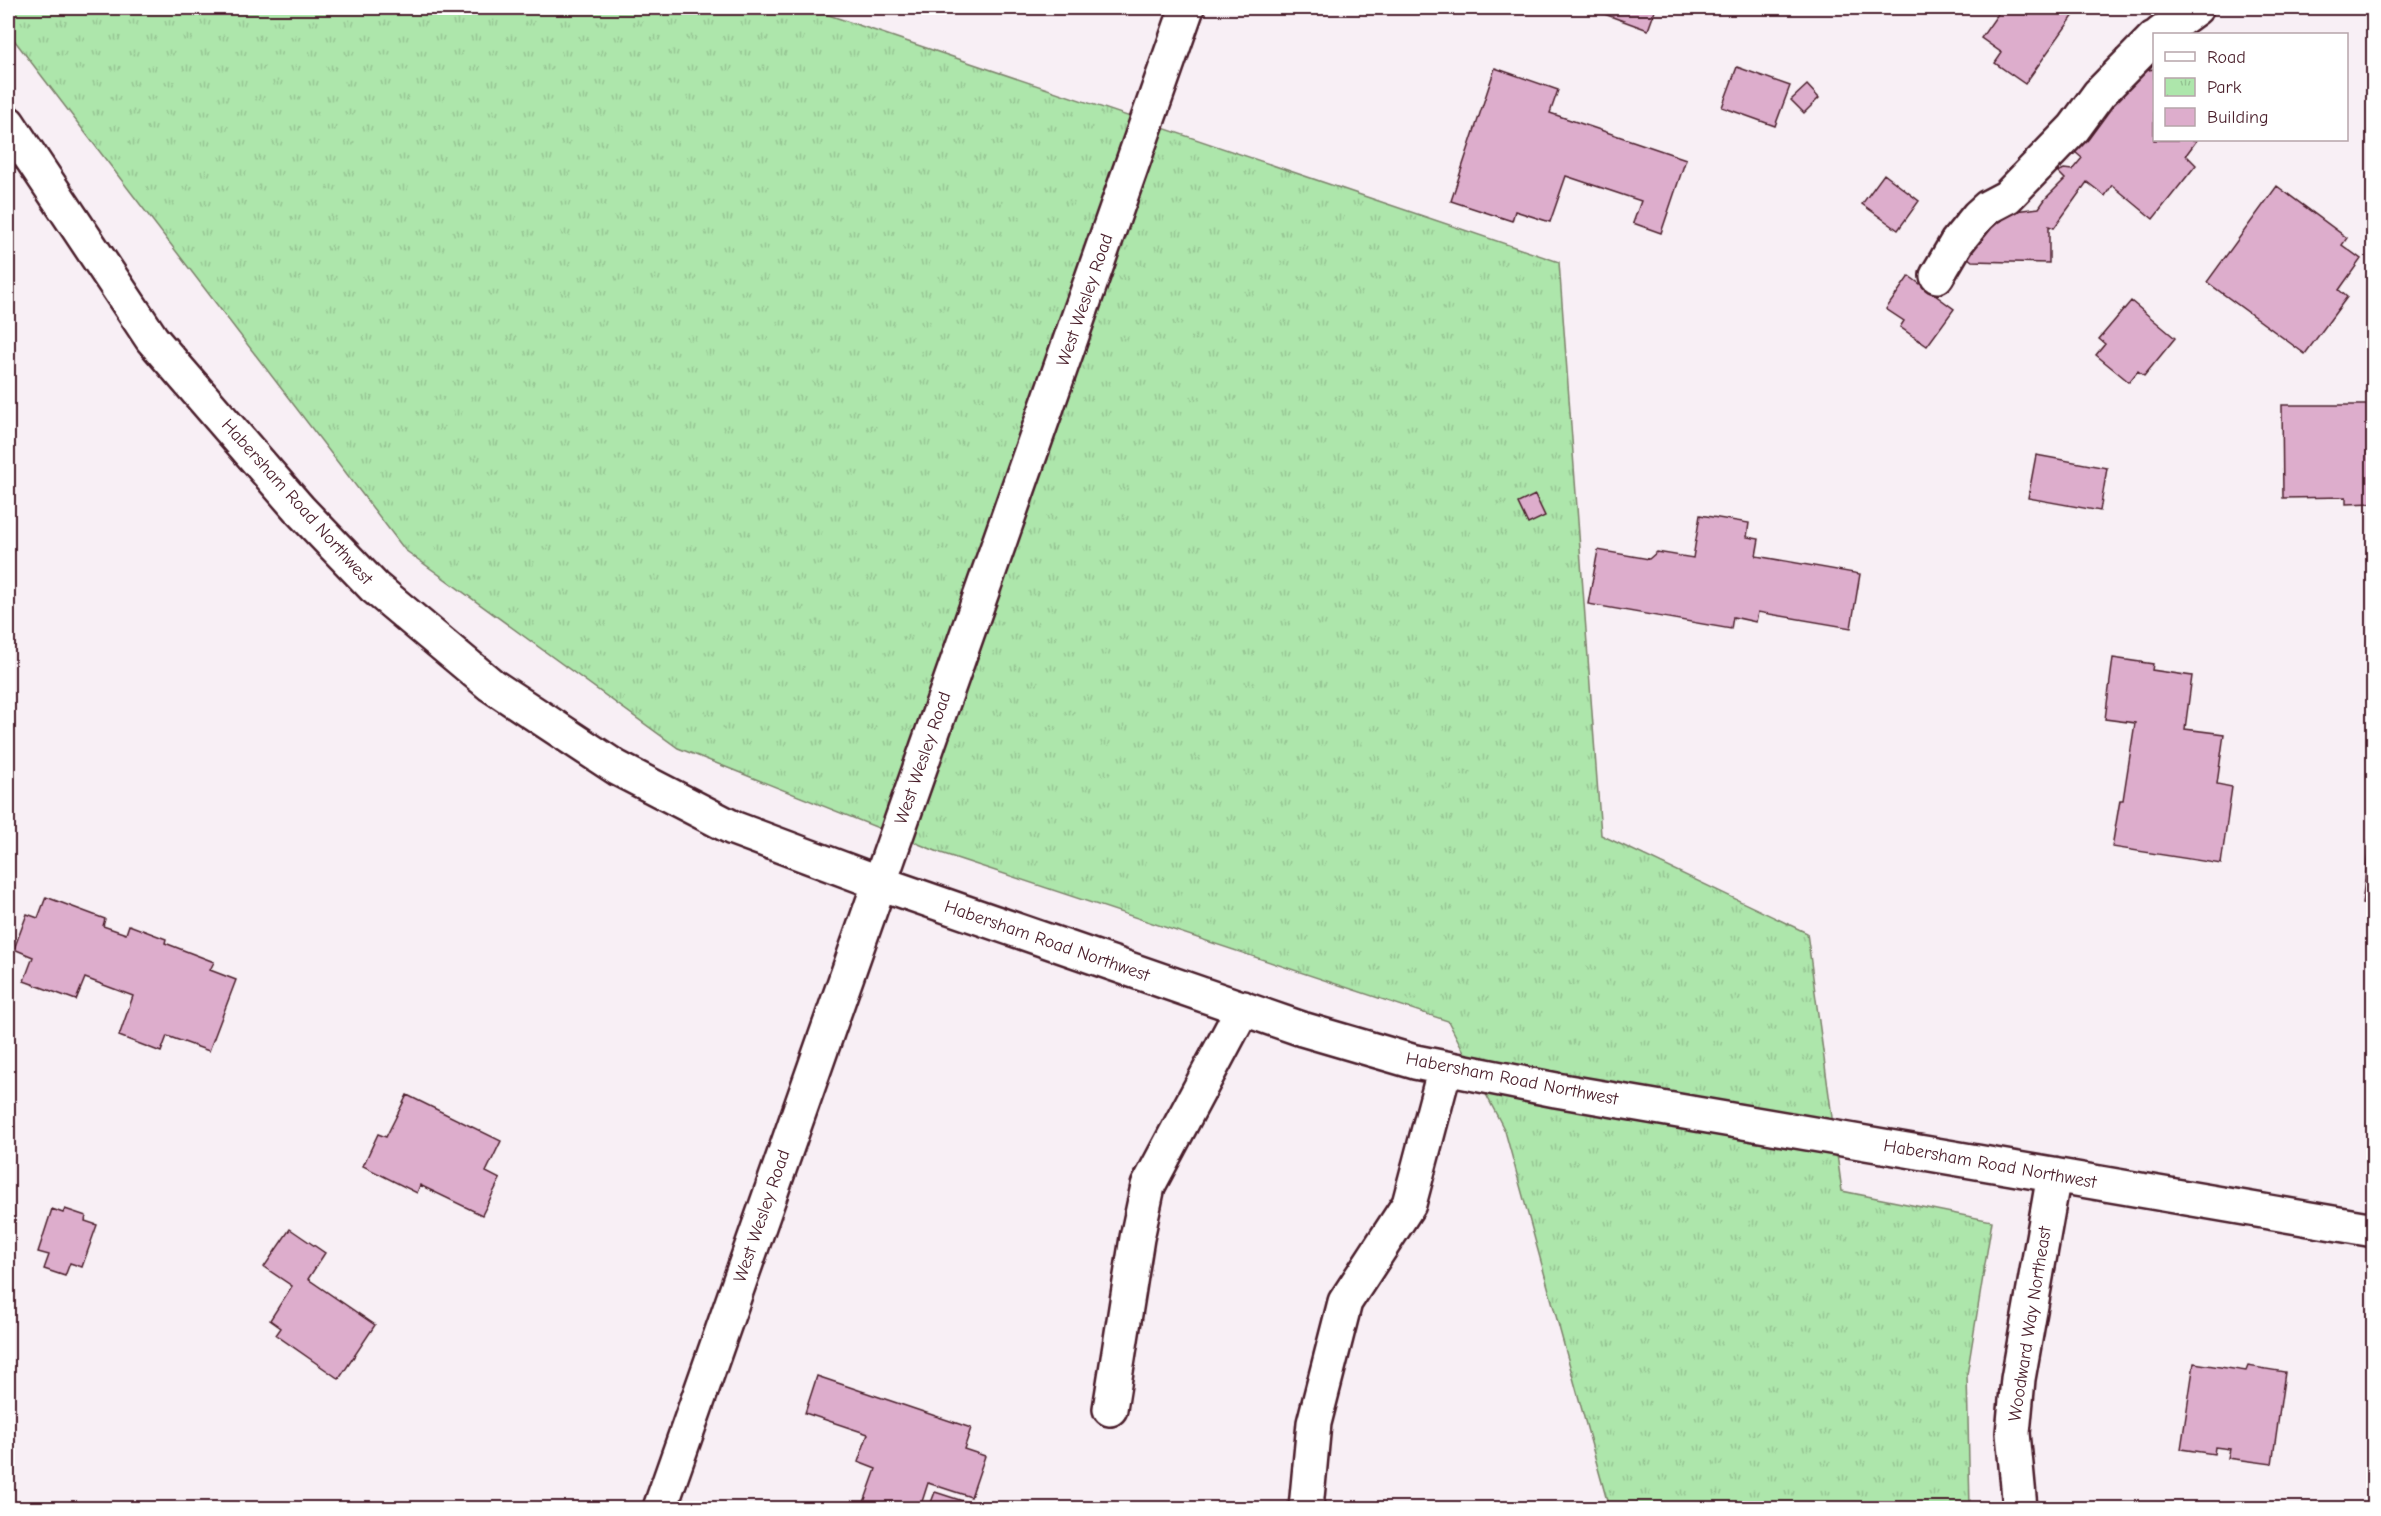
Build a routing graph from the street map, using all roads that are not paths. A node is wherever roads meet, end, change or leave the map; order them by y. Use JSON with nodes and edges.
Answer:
{"nodes":[{"id":1,"x":1187,"y":8,"type":"edge"},
{"id":2,"x":2196,"y":8,"type":"edge"},
{"id":3,"x":2161,"y":33,"type":"edge"},
{"id":4,"x":2153,"y":39,"type":"edge"},
{"id":5,"x":8,"y":123,"type":"edge"},
{"id":6,"x":1937,"y":276,"type":"dead end"},
{"id":7,"x":880,"y":883,"type":"junction"},
{"id":8,"x":1243,"y":1008,"type":"junction"},
{"id":9,"x":1445,"y":1068,"type":"junction"},
{"id":10,"x":2054,"y":1175,"type":"junction"},
{"id":11,"x":2373,"y":1230,"type":"edge"},
{"id":12,"x":1110,"y":1409,"type":"dead end"},
{"id":13,"x":660,"y":1509,"type":"edge"},
{"id":14,"x":1306,"y":1509,"type":"edge"},
{"id":15,"x":2019,"y":1509,"type":"edge"}],
"edges":[{"from":1,"to":7,"type":"street","name":"West Wesley Road"},
{"from":2,"to":3,"type":"street"},
{"from":4,"to":6,"type":"street"},
{"from":5,"to":7,"type":"street","name":"Habersham Road Northwest"},
{"from":7,"to":8,"type":"street","name":"Habersham Road Northwest"},
{"from":7,"to":13,"type":"street","name":"West Wesley Road"},
{"from":8,"to":9,"type":"street","name":"Habersham Road Northwest"},
{"from":8,"to":12,"type":"street"},
{"from":9,"to":10,"type":"street","name":"Habersham Road Northwest"},
{"from":9,"to":14,"type":"street"},
{"from":10,"to":11,"type":"street","name":"Habersham Road Northwest"},
{"from":10,"to":15,"type":"street","name":"Woodward Way Northeast"}]}
